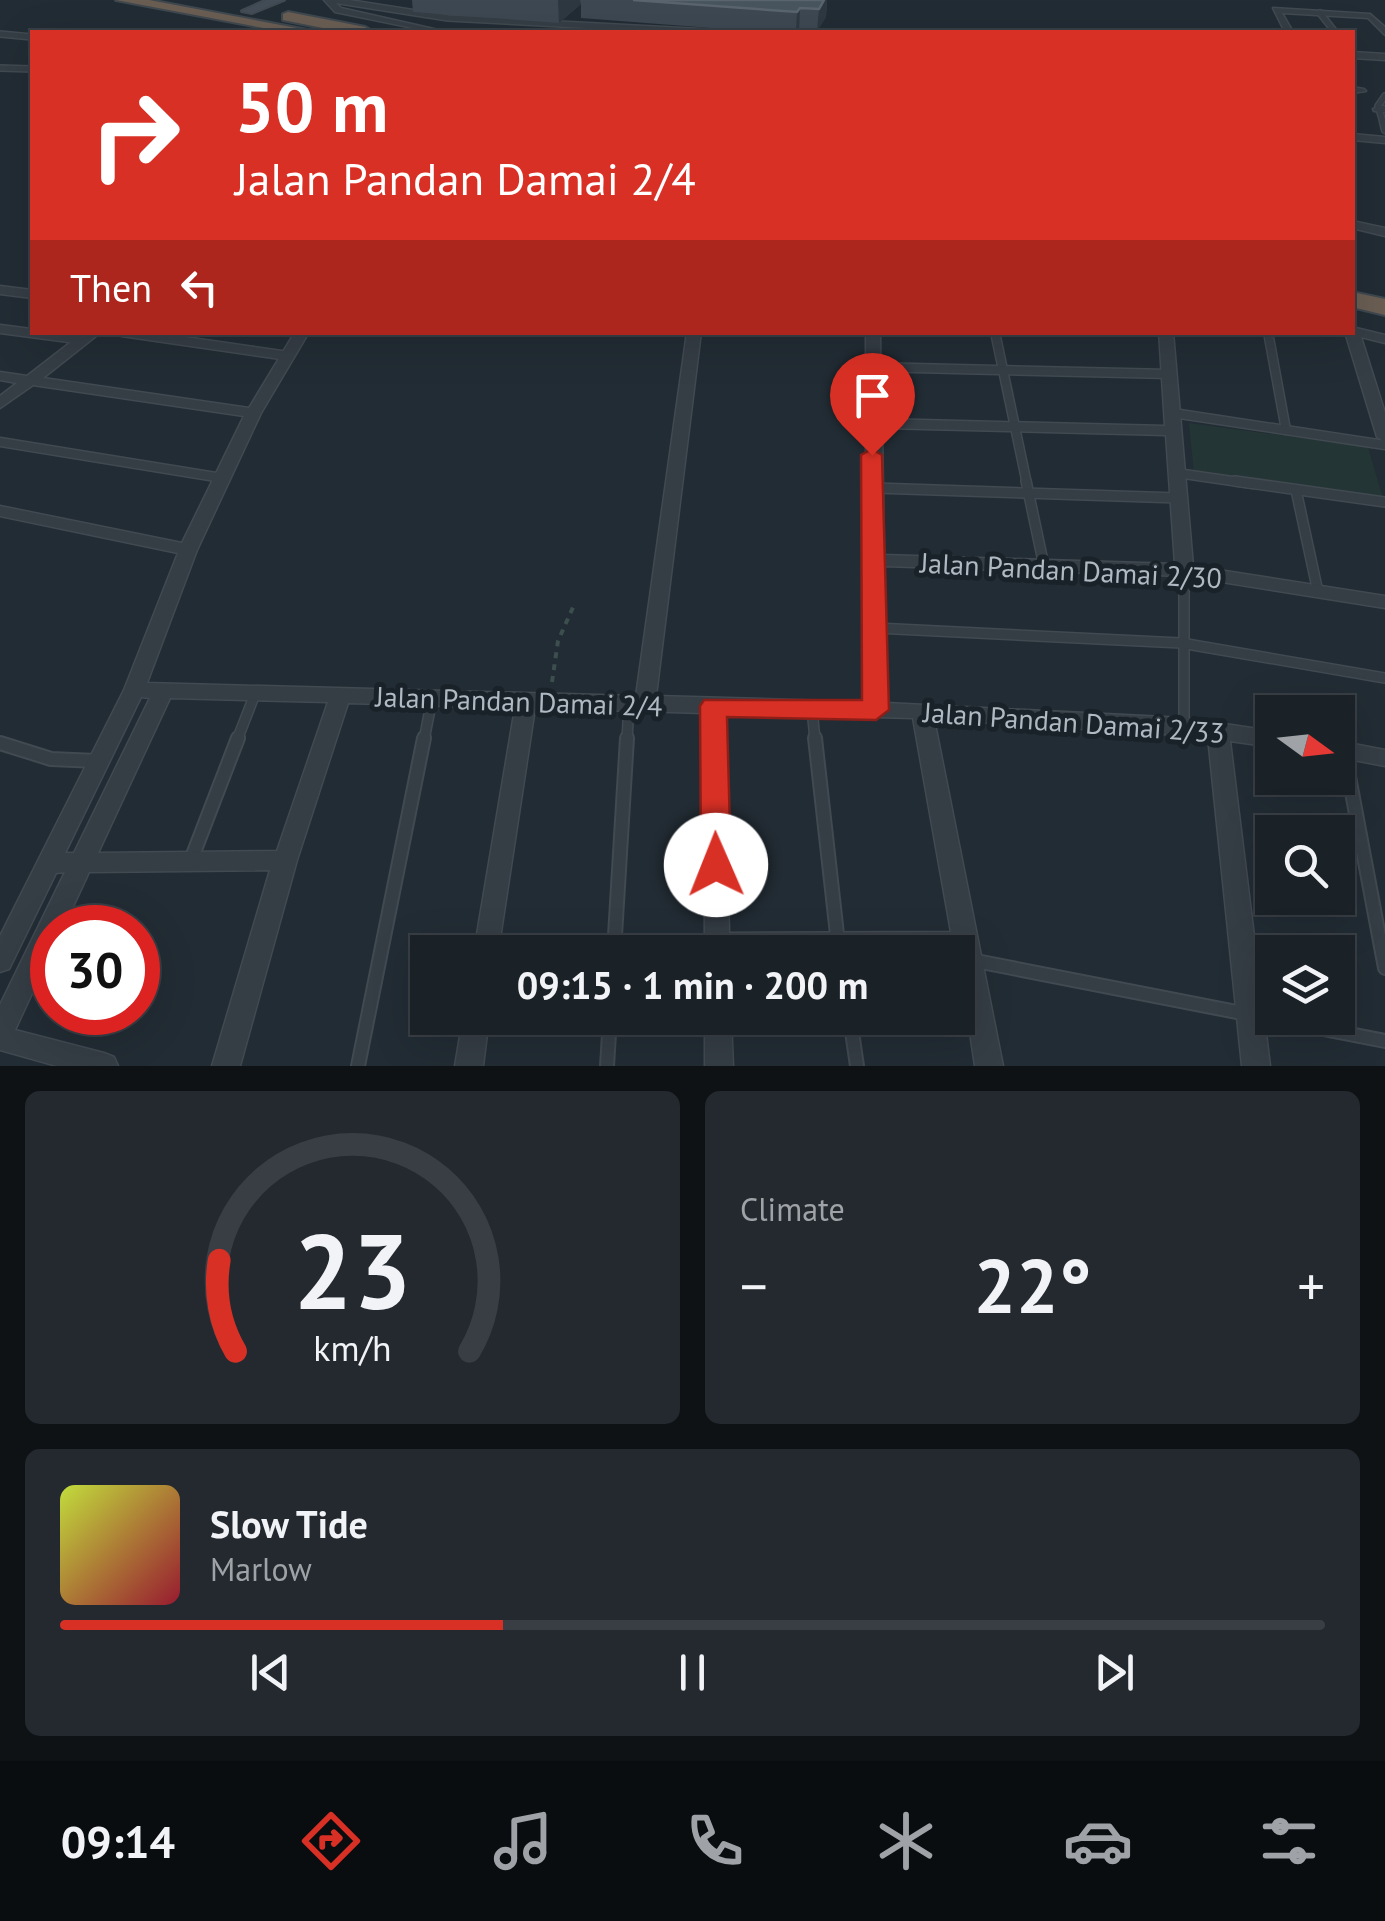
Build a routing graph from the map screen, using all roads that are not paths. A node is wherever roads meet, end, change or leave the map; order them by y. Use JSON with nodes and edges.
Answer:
{"nodes":[{"id":1,"x":124,"y":0,"type":"edge"},
{"id":2,"x":331,"y":0,"type":"edge"},
{"id":3,"x":196,"y":5,"type":"edge"},
{"id":4,"x":248,"y":9,"type":"edge"},
{"id":5,"x":276,"y":10,"type":"edge"},
{"id":6,"x":1320,"y":13,"type":"junction"},
{"id":7,"x":306,"y":26,"type":"edge"},
{"id":8,"x":345,"y":30,"type":"edge"},
{"id":9,"x":433,"y":30,"type":"edge"},
{"id":10,"x":673,"y":30,"type":"edge"},
{"id":11,"x":1288,"y":30,"type":"edge"},
{"id":12,"x":1333,"y":30,"type":"edge"},
{"id":13,"x":1385,"y":32,"type":"edge"},
{"id":14,"x":0,"y":34,"type":"edge"},
{"id":15,"x":30,"y":37,"type":"edge"},
{"id":16,"x":1355,"y":54,"type":"edge"},
{"id":17,"x":1385,"y":56,"type":"edge"},
{"id":18,"x":0,"y":68,"type":"edge"},
{"id":19,"x":30,"y":68,"type":"edge"},
{"id":20,"x":1385,"y":96,"type":"edge"},
{"id":21,"x":1382,"y":109,"type":"edge"},
{"id":22,"x":1385,"y":130,"type":"edge"},
{"id":23,"x":1355,"y":137,"type":"edge"},
{"id":24,"x":1385,"y":140,"type":"edge"},
{"id":25,"x":1355,"y":225,"type":"edge"},
{"id":26,"x":1385,"y":232,"type":"edge"},
{"id":27,"x":1355,"y":285,"type":"edge"},
{"id":28,"x":0,"y":290,"type":"edge"},
{"id":29,"x":1385,"y":292,"type":"edge"},
{"id":30,"x":30,"y":294,"type":"edge"},
{"id":31,"x":1355,"y":300,"type":"edge"},
{"id":32,"x":1385,"y":307,"type":"edge"},
{"id":33,"x":0,"y":329,"type":"edge"},
{"id":34,"x":30,"y":331,"type":"edge"},
{"id":35,"x":1355,"y":333,"type":"edge"},
{"id":36,"x":143,"y":335,"type":"edge"},
{"id":37,"x":300,"y":335,"type":"edge"},
{"id":38,"x":694,"y":335,"type":"edge"},
{"id":39,"x":873,"y":335,"type":"edge"},
{"id":40,"x":996,"y":335,"type":"edge"},
{"id":41,"x":1166,"y":335,"type":"edge"},
{"id":42,"x":1269,"y":335,"type":"edge"},
{"id":43,"x":1353,"y":335,"type":"edge"},
{"id":44,"x":89,"y":336,"type":"edge"},
{"id":45,"x":1385,"y":339,"type":"edge"},
{"id":46,"x":288,"y":356,"type":"junction"},
{"id":47,"x":871,"y":366,"type":"junction"},
{"id":48,"x":1004,"y":370,"type":"junction"},
{"id":49,"x":1170,"y":374,"type":"junction"},
{"id":50,"x":0,"y":376,"type":"edge"},
{"id":51,"x":30,"y":380,"type":"junction"},
{"id":52,"x":0,"y":403,"type":"edge"},
{"id":53,"x":253,"y":413,"type":"junction"},
{"id":54,"x":1173,"y":422,"type":"junction"},
{"id":55,"x":870,"y":423,"type":"junction"},
{"id":56,"x":1012,"y":427,"type":"junction"},
{"id":57,"x":1286,"y":430,"type":"junction"},
{"id":58,"x":1385,"y":441,"type":"edge"},
{"id":59,"x":0,"y":442,"type":"edge"},
{"id":60,"x":1177,"y":473,"type":"junction"},
{"id":61,"x":222,"y":478,"type":"junction"},
{"id":62,"x":873,"y":488,"type":"junction"},
{"id":63,"x":1296,"y":490,"type":"junction"},
{"id":64,"x":1026,"y":493,"type":"junction"},
{"id":65,"x":1179,"y":498,"type":"junction"},
{"id":66,"x":1385,"y":502,"type":"edge"},
{"id":67,"x":0,"y":511,"type":"edge"},
{"id":68,"x":188,"y":550,"type":"junction"},
{"id":69,"x":875,"y":560,"type":"junction"},
{"id":70,"x":1044,"y":566,"type":"junction"},
{"id":71,"x":1184,"y":570,"type":"junction"},
{"id":72,"x":1318,"y":592,"type":"junction"},
{"id":73,"x":1385,"y":602,"type":"edge"},
{"id":74,"x":876,"y":628,"type":"junction"},
{"id":75,"x":1181,"y":643,"type":"junction"},
{"id":76,"x":1385,"y":678,"type":"edge"},
{"id":77,"x":134,"y":690,"type":"junction"},
{"id":78,"x":163,"y":692,"type":"junction"},
{"id":79,"x":254,"y":694,"type":"junction"},
{"id":80,"x":340,"y":696,"type":"junction"},
{"id":81,"x":432,"y":698,"type":"junction"},
{"id":82,"x":526,"y":701,"type":"junction"},
{"id":83,"x":637,"y":704,"type":"junction"},
{"id":84,"x":714,"y":706,"type":"junction"},
{"id":85,"x":812,"y":708,"type":"junction"},
{"id":86,"x":876,"y":710,"type":"junction"},
{"id":87,"x":922,"y":711,"type":"junction"},
{"id":88,"x":1184,"y":726,"type":"junction"},
{"id":89,"x":1218,"y":730,"type":"junction"},
{"id":90,"x":1255,"y":736,"type":"edge"},
{"id":91,"x":0,"y":743,"type":"edge"},
{"id":92,"x":1355,"y":753,"type":"edge"},
{"id":93,"x":1385,"y":758,"type":"edge"},
{"id":94,"x":100,"y":761,"type":"junction"},
{"id":95,"x":1350,"y":795,"type":"edge"},
{"id":96,"x":284,"y":860,"type":"junction"},
{"id":97,"x":190,"y":861,"type":"junction"},
{"id":98,"x":51,"y":862,"type":"junction"},
{"id":99,"x":82,"y":862,"type":"junction"},
{"id":100,"x":489,"y":935,"type":"edge"},
{"id":101,"x":616,"y":935,"type":"edge"},
{"id":102,"x":717,"y":935,"type":"edge"},
{"id":103,"x":838,"y":935,"type":"edge"},
{"id":104,"x":965,"y":935,"type":"edge"},
{"id":105,"x":975,"y":954,"type":"edge"},
{"id":106,"x":0,"y":961,"type":"edge"},
{"id":107,"x":1385,"y":968,"type":"edge"},
{"id":108,"x":975,"y":992,"type":"edge"},
{"id":109,"x":1251,"y":1017,"type":"junction"},
{"id":110,"x":473,"y":1035,"type":"edge"},
{"id":111,"x":609,"y":1035,"type":"edge"},
{"id":112,"x":718,"y":1035,"type":"edge"},
{"id":113,"x":852,"y":1035,"type":"edge"},
{"id":114,"x":0,"y":1036,"type":"edge"},
{"id":115,"x":1385,"y":1041,"type":"edge"},
{"id":116,"x":104,"y":1066,"type":"edge"},
{"id":117,"x":226,"y":1066,"type":"edge"},
{"id":118,"x":358,"y":1066,"type":"edge"},
{"id":119,"x":468,"y":1066,"type":"edge"},
{"id":120,"x":607,"y":1066,"type":"edge"},
{"id":121,"x":719,"y":1066,"type":"edge"},
{"id":122,"x":857,"y":1066,"type":"edge"},
{"id":123,"x":988,"y":1066,"type":"edge"},
{"id":124,"x":1256,"y":1066,"type":"edge"}],
"edges":[{"from":1,"to":3,"type":"highway"},
{"from":2,"to":9,"type":"street"},
{"from":2,"to":10,"type":"lane"},
{"from":3,"to":4,"type":"highway"},
{"from":3,"to":4,"type":"highway"},
{"from":4,"to":5,"type":"highway"},
{"from":4,"to":5,"type":"street"},
{"from":5,"to":7,"type":"highway"},
{"from":5,"to":7,"type":"highway"},
{"from":6,"to":11,"type":"street"},
{"from":6,"to":12,"type":"lane"},
{"from":6,"to":13,"type":"street"},
{"from":7,"to":8,"type":"highway"},
{"from":14,"to":15,"type":"lane"},
{"from":16,"to":17,"type":"street"},
{"from":18,"to":19,"type":"lane"},
{"from":20,"to":21,"type":"lane"},
{"from":21,"to":22,"type":"lane"},
{"from":23,"to":24,"type":"street"},
{"from":25,"to":26,"type":"street"},
{"from":27,"to":29,"type":"highway"},
{"from":28,"to":30,"type":"street"},
{"from":31,"to":32,"type":"highway"},
{"from":33,"to":34,"type":"lane"},
{"from":35,"to":45,"type":"street"},
{"from":36,"to":46,"type":"lane"},
{"from":37,"to":46,"type":"street"},
{"from":38,"to":83,"type":"street"},
{"from":39,"to":47,"type":"street"},
{"from":40,"to":48,"type":"lane"},
{"from":41,"to":49,"type":"street"},
{"from":42,"to":57,"type":"lane"},
{"from":43,"to":58,"type":"street"},
{"from":44,"to":51,"type":"street"},
{"from":46,"to":53,"type":"street"},
{"from":47,"to":48,"type":"lane"},
{"from":47,"to":55,"type":"street"},
{"from":48,"to":49,"type":"lane"},
{"from":48,"to":56,"type":"lane"},
{"from":49,"to":54,"type":"street"},
{"from":50,"to":51,"type":"street"},
{"from":51,"to":52,"type":"street"},
{"from":51,"to":53,"type":"street"},
{"from":53,"to":61,"type":"street"},
{"from":54,"to":56,"type":"street"},
{"from":54,"to":57,"type":"lane"},
{"from":54,"to":60,"type":"street"},
{"from":55,"to":56,"type":"street"},
{"from":55,"to":62,"type":"street"},
{"from":56,"to":64,"type":"lane"},
{"from":57,"to":58,"type":"lane"},
{"from":59,"to":61,"type":"lane"},
{"from":60,"to":63,"type":"lane"},
{"from":60,"to":65,"type":"street"},
{"from":61,"to":68,"type":"street"},
{"from":62,"to":64,"type":"lane"},
{"from":62,"to":69,"type":"street"},
{"from":63,"to":66,"type":"lane"},
{"from":63,"to":72,"type":"lane"},
{"from":64,"to":65,"type":"lane"},
{"from":64,"to":70,"type":"lane"},
{"from":65,"to":71,"type":"street"},
{"from":67,"to":68,"type":"street"},
{"from":68,"to":77,"type":"street"},
{"from":69,"to":70,"type":"street","name":"Jalan Pandan Damai 2/30"},
{"from":69,"to":74,"type":"street"},
{"from":70,"to":71,"type":"street","name":"Jalan Pandan Damai 2/30"},
{"from":71,"to":72,"type":"street","name":"Jalan Pandan Damai 2/30"},
{"from":71,"to":75,"type":"lane"},
{"from":72,"to":73,"type":"street","name":"Jalan Pandan Damai 2/30"},
{"from":74,"to":75,"type":"lane"},
{"from":74,"to":86,"type":"street"},
{"from":75,"to":76,"type":"lane"},
{"from":75,"to":88,"type":"lane"},
{"from":77,"to":78,"type":"street","name":"Jalan Pandan Damai 2/4"},
{"from":77,"to":94,"type":"street"},
{"from":78,"to":79,"type":"street","name":"Jalan Pandan Damai 2/4"},
{"from":78,"to":99,"type":"street"},
{"from":79,"to":80,"type":"street","name":"Jalan Pandan Damai 2/4"},
{"from":79,"to":97,"type":"lane"},
{"from":80,"to":81,"type":"street","name":"Jalan Pandan Damai 2/4"},
{"from":80,"to":96,"type":"street"},
{"from":81,"to":82,"type":"street","name":"Jalan Pandan Damai 2/4"},
{"from":81,"to":118,"type":"lane"},
{"from":82,"to":83,"type":"street","name":"Jalan Pandan Damai 2/4"},
{"from":82,"to":100,"type":"street"},
{"from":83,"to":84,"type":"street","name":"Jalan Pandan Damai 2/4"},
{"from":83,"to":101,"type":"lane"},
{"from":84,"to":85,"type":"street","name":"Jalan Pandan Damai 2/4"},
{"from":84,"to":102,"type":"street"},
{"from":85,"to":86,"type":"street","name":"Jalan Pandan Damai 2/4"},
{"from":85,"to":103,"type":"lane"},
{"from":86,"to":87,"type":"street","name":"Jalan Pandan Damai 2/33"},
{"from":87,"to":88,"type":"street","name":"Jalan Pandan Damai 2/33"},
{"from":87,"to":104,"type":"street"},
{"from":88,"to":89,"type":"street","name":"Jalan Pandan Damai 2/33"},
{"from":89,"to":90,"type":"street","name":"Jalan Pandan Damai 2/33"},
{"from":89,"to":109,"type":"street"},
{"from":91,"to":94,"type":"lane"},
{"from":92,"to":93,"type":"street"},
{"from":94,"to":98,"type":"street"},
{"from":95,"to":107,"type":"lane"},
{"from":96,"to":97,"type":"street"},
{"from":96,"to":117,"type":"street"},
{"from":97,"to":99,"type":"street"},
{"from":98,"to":99,"type":"street"},
{"from":98,"to":106,"type":"street"},
{"from":99,"to":114,"type":"street"},
{"from":105,"to":109,"type":"lane"},
{"from":108,"to":123,"type":"street"},
{"from":109,"to":115,"type":"lane"},
{"from":109,"to":124,"type":"street"},
{"from":110,"to":119,"type":"street"},
{"from":111,"to":120,"type":"lane"},
{"from":112,"to":121,"type":"street"},
{"from":113,"to":122,"type":"lane"},
{"from":114,"to":116,"type":"street"}]}
